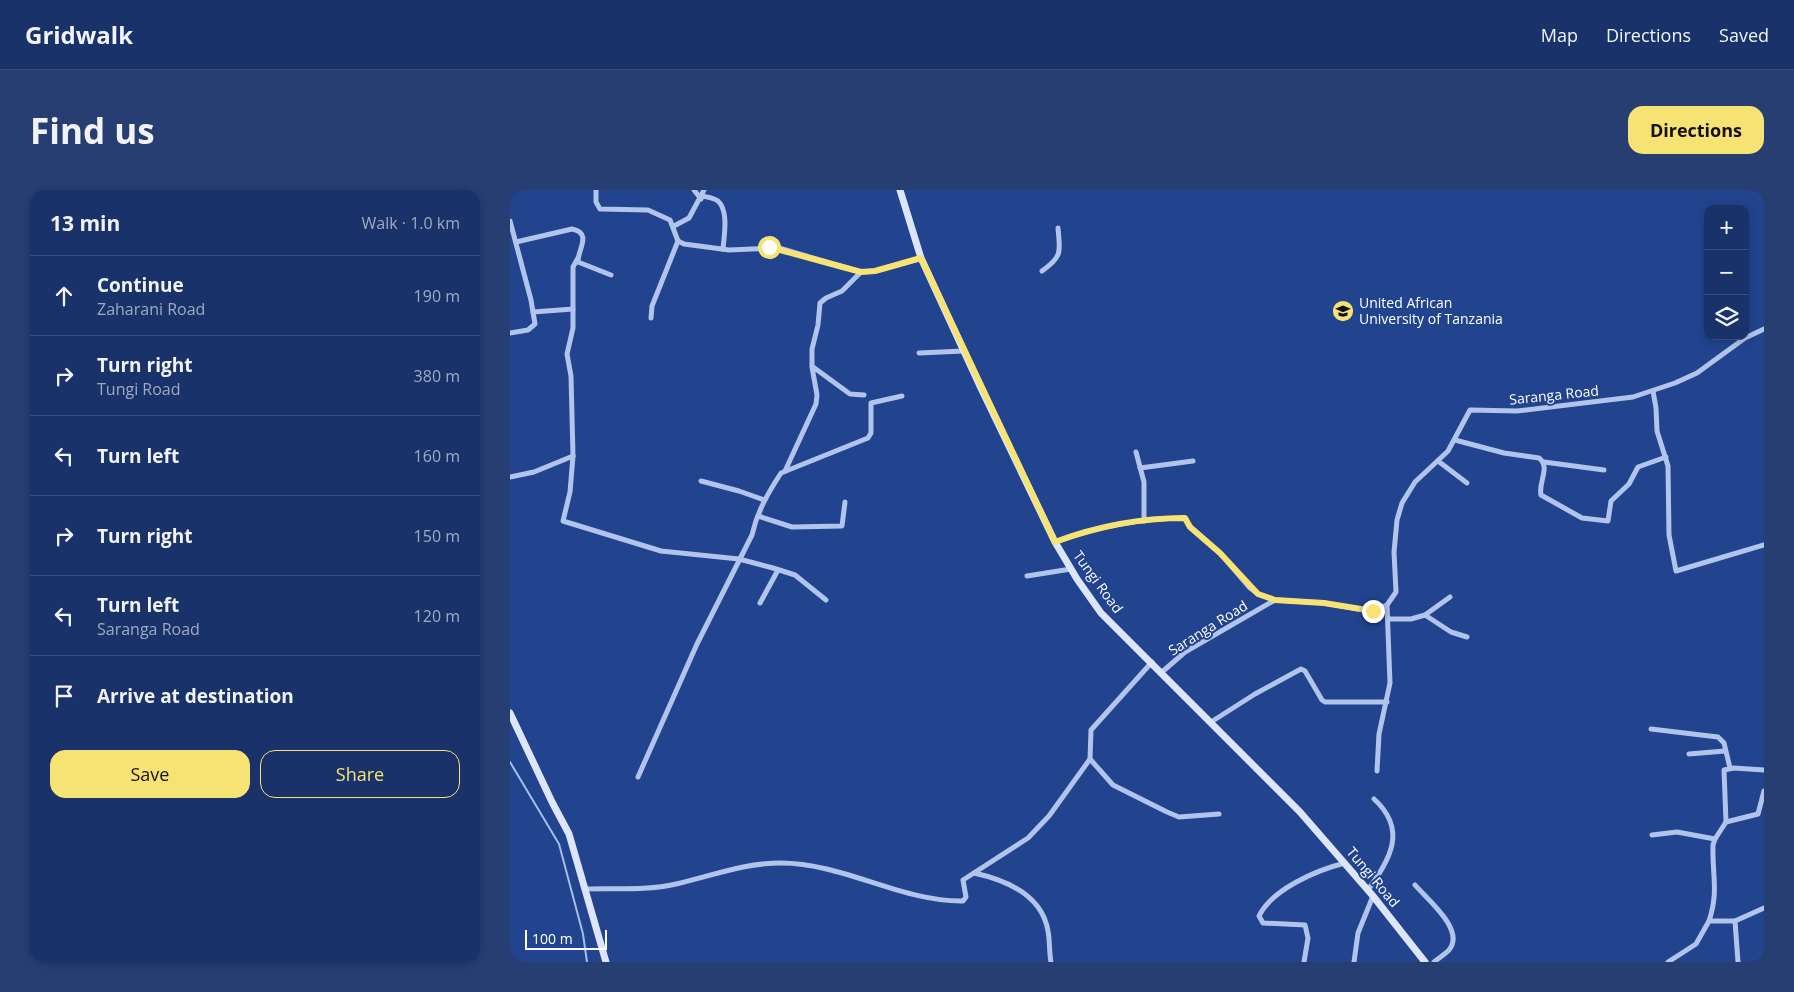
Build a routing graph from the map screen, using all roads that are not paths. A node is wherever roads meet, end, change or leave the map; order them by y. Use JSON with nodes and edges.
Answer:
{"nodes":[{"id":1,"x":596,"y":190,"type":"edge"},
{"id":2,"x":694,"y":190,"type":"edge"},
{"id":3,"x":900,"y":190,"type":"edge"},
{"id":4,"x":702,"y":195,"type":"edge"},
{"id":5,"x":510,"y":221,"type":"edge"},
{"id":6,"x":674,"y":226,"type":"junction"},
{"id":7,"x":1058,"y":228,"type":"dead end"},
{"id":8,"x":678,"y":241,"type":"junction"},
{"id":9,"x":516,"y":242,"type":"junction"},
{"id":10,"x":723,"y":249,"type":"junction"},
{"id":11,"x":578,"y":258,"type":"junction"},
{"id":12,"x":921,"y":258,"type":"junction"},
{"id":13,"x":1042,"y":271,"type":"dead end"},
{"id":14,"x":861,"y":272,"type":"junction"},
{"id":15,"x":612,"y":275,"type":"dead end"},
{"id":16,"x":573,"y":309,"type":"junction"},
{"id":17,"x":533,"y":312,"type":"junction"},
{"id":18,"x":651,"y":318,"type":"dead end"},
{"id":19,"x":1764,"y":329,"type":"edge"},
{"id":20,"x":510,"y":333,"type":"edge"},
{"id":21,"x":964,"y":351,"type":"junction"},
{"id":22,"x":919,"y":354,"type":"dead end"},
{"id":23,"x":812,"y":367,"type":"junction"},
{"id":24,"x":1652,"y":391,"type":"junction"},
{"id":25,"x":864,"y":395,"type":"dead end"},
{"id":26,"x":902,"y":396,"type":"dead end"},
{"id":27,"x":1455,"y":440,"type":"junction"},
{"id":28,"x":1136,"y":452,"type":"dead end"},
{"id":29,"x":573,"y":456,"type":"junction"},
{"id":30,"x":1666,"y":457,"type":"junction"},
{"id":31,"x":1193,"y":461,"type":"dead end"},
{"id":32,"x":1438,"y":462,"type":"junction"},
{"id":33,"x":1544,"y":462,"type":"junction"},
{"id":34,"x":1140,"y":468,"type":"junction"},
{"id":35,"x":1604,"y":470,"type":"dead end"},
{"id":36,"x":784,"y":472,"type":"junction"},
{"id":37,"x":510,"y":477,"type":"edge"},
{"id":38,"x":701,"y":481,"type":"dead end"},
{"id":39,"x":1467,"y":483,"type":"dead end"},
{"id":40,"x":764,"y":500,"type":"junction"},
{"id":41,"x":845,"y":502,"type":"dead end"},
{"id":42,"x":758,"y":516,"type":"junction"},
{"id":43,"x":1144,"y":521,"type":"junction"},
{"id":44,"x":1055,"y":542,"type":"junction"},
{"id":45,"x":1764,"y":545,"type":"edge"},
{"id":46,"x":739,"y":559,"type":"junction"},
{"id":47,"x":1071,"y":569,"type":"junction"},
{"id":48,"x":778,"y":570,"type":"junction"},
{"id":49,"x":1027,"y":576,"type":"dead end"},
{"id":50,"x":1450,"y":597,"type":"dead end"},
{"id":51,"x":826,"y":600,"type":"dead end"},
{"id":52,"x":1275,"y":600,"type":"junction"},
{"id":53,"x":760,"y":603,"type":"dead end"},
{"id":54,"x":1387,"y":605,"type":"junction"},
{"id":55,"x":1425,"y":615,"type":"junction"},
{"id":56,"x":1388,"y":619,"type":"junction"},
{"id":57,"x":1467,"y":637,"type":"dead end"},
{"id":58,"x":1152,"y":662,"type":"junction"},
{"id":59,"x":1162,"y":672,"type":"junction"},
{"id":60,"x":1387,"y":702,"type":"junction"},
{"id":61,"x":510,"y":713,"type":"edge"},
{"id":62,"x":1211,"y":722,"type":"junction"},
{"id":63,"x":1651,"y":729,"type":"dead end"},
{"id":64,"x":1725,"y":751,"type":"junction"},
{"id":65,"x":1689,"y":754,"type":"dead end"},
{"id":66,"x":1090,"y":759,"type":"junction"},
{"id":67,"x":1730,"y":768,"type":"junction"},
{"id":68,"x":1764,"y":770,"type":"edge"},
{"id":69,"x":1377,"y":771,"type":"dead end"},
{"id":70,"x":638,"y":777,"type":"dead end"},
{"id":71,"x":1764,"y":791,"type":"edge"},
{"id":72,"x":1374,"y":799,"type":"dead end"},
{"id":73,"x":1219,"y":814,"type":"dead end"},
{"id":74,"x":1726,"y":822,"type":"junction"},
{"id":75,"x":1652,"y":835,"type":"dead end"},
{"id":76,"x":1715,"y":838,"type":"junction"},
{"id":77,"x":1345,"y":863,"type":"junction"},
{"id":78,"x":974,"y":873,"type":"junction"},
{"id":79,"x":1415,"y":885,"type":"dead end"},
{"id":80,"x":585,"y":889,"type":"junction"},
{"id":81,"x":1371,"y":893,"type":"junction"},
{"id":82,"x":1764,"y":908,"type":"edge"},
{"id":83,"x":1735,"y":921,"type":"junction"},
{"id":84,"x":1709,"y":922,"type":"junction"},
{"id":85,"x":606,"y":962,"type":"edge"},
{"id":86,"x":1051,"y":962,"type":"edge"},
{"id":87,"x":1304,"y":962,"type":"edge"},
{"id":88,"x":1354,"y":962,"type":"edge"},
{"id":89,"x":1425,"y":962,"type":"edge"},
{"id":90,"x":1434,"y":962,"type":"edge"},
{"id":91,"x":1668,"y":962,"type":"edge"},
{"id":92,"x":1738,"y":962,"type":"edge"}],
"edges":[{"from":1,"to":6,"type":"street"},
{"from":2,"to":4,"type":"street"},
{"from":3,"to":12,"type":"main road","name":"Tungi Road"},
{"from":4,"to":6,"type":"street"},
{"from":4,"to":10,"type":"street"},
{"from":5,"to":9,"type":"street"},
{"from":6,"to":8,"type":"street"},
{"from":7,"to":13,"type":"street"},
{"from":8,"to":10,"type":"street"},
{"from":8,"to":18,"type":"street"},
{"from":9,"to":11,"type":"street"},
{"from":9,"to":17,"type":"street"},
{"from":10,"to":14,"type":"street"},
{"from":11,"to":15,"type":"street"},
{"from":11,"to":16,"type":"street"},
{"from":12,"to":14,"type":"street"},
{"from":12,"to":21,"type":"main road","name":"Tungi Road"},
{"from":14,"to":23,"type":"street"},
{"from":16,"to":17,"type":"street"},
{"from":16,"to":29,"type":"street"},
{"from":17,"to":20,"type":"street"},
{"from":19,"to":24,"type":"street","name":"Saranga Road"},
{"from":21,"to":22,"type":"street"},
{"from":21,"to":44,"type":"main road","name":"Tungi Road"},
{"from":23,"to":25,"type":"street"},
{"from":23,"to":36,"type":"street"},
{"from":24,"to":27,"type":"street","name":"Saranga Road"},
{"from":24,"to":30,"type":"street"},
{"from":26,"to":36,"type":"street"},
{"from":27,"to":32,"type":"street","name":"Saranga Road"},
{"from":27,"to":33,"type":"street"},
{"from":28,"to":34,"type":"street"},
{"from":29,"to":37,"type":"street"},
{"from":29,"to":46,"type":"street"},
{"from":30,"to":33,"type":"street"},
{"from":30,"to":45,"type":"street"},
{"from":31,"to":34,"type":"street"},
{"from":32,"to":39,"type":"street"},
{"from":32,"to":54,"type":"street","name":"Saranga Road"},
{"from":33,"to":35,"type":"street"},
{"from":34,"to":43,"type":"street"},
{"from":36,"to":40,"type":"street"},
{"from":38,"to":40,"type":"street"},
{"from":40,"to":42,"type":"street"},
{"from":41,"to":42,"type":"street"},
{"from":42,"to":46,"type":"street"},
{"from":43,"to":44,"type":"street"},
{"from":43,"to":52,"type":"street"},
{"from":44,"to":47,"type":"main road","name":"Tungi Road"},
{"from":46,"to":48,"type":"street"},
{"from":46,"to":70,"type":"street"},
{"from":47,"to":49,"type":"street"},
{"from":47,"to":58,"type":"main road","name":"Tungi Road"},
{"from":48,"to":51,"type":"street"},
{"from":48,"to":53,"type":"street"},
{"from":50,"to":55,"type":"street"},
{"from":52,"to":54,"type":"street"},
{"from":52,"to":59,"type":"street","name":"Saranga Road"},
{"from":54,"to":56,"type":"street"},
{"from":55,"to":56,"type":"street"},
{"from":55,"to":57,"type":"street"},
{"from":56,"to":60,"type":"street"},
{"from":58,"to":59,"type":"main road","name":"Tungi Road"},
{"from":58,"to":66,"type":"street"},
{"from":59,"to":62,"type":"main road","name":"Tungi Road"},
{"from":60,"to":62,"type":"street"},
{"from":60,"to":69,"type":"street"},
{"from":61,"to":80,"type":"main road"},
{"from":62,"to":77,"type":"main road","name":"Tungi Road"},
{"from":63,"to":64,"type":"street"},
{"from":64,"to":65,"type":"street"},
{"from":64,"to":67,"type":"street"},
{"from":66,"to":73,"type":"street"},
{"from":66,"to":78,"type":"street"},
{"from":67,"to":68,"type":"street"},
{"from":67,"to":74,"type":"street"},
{"from":71,"to":74,"type":"street"},
{"from":72,"to":81,"type":"street"},
{"from":74,"to":76,"type":"street"},
{"from":75,"to":76,"type":"street"},
{"from":76,"to":84,"type":"street"},
{"from":77,"to":81,"type":"main road","name":"Tungi Road"},
{"from":77,"to":87,"type":"street"},
{"from":78,"to":80,"type":"street"},
{"from":78,"to":86,"type":"street"},
{"from":79,"to":90,"type":"street"},
{"from":80,"to":85,"type":"main road"},
{"from":81,"to":88,"type":"street"},
{"from":81,"to":89,"type":"main road","name":"Tungi Road"},
{"from":82,"to":83,"type":"street"},
{"from":83,"to":84,"type":"street"},
{"from":83,"to":92,"type":"street"},
{"from":84,"to":91,"type":"street"}]}
